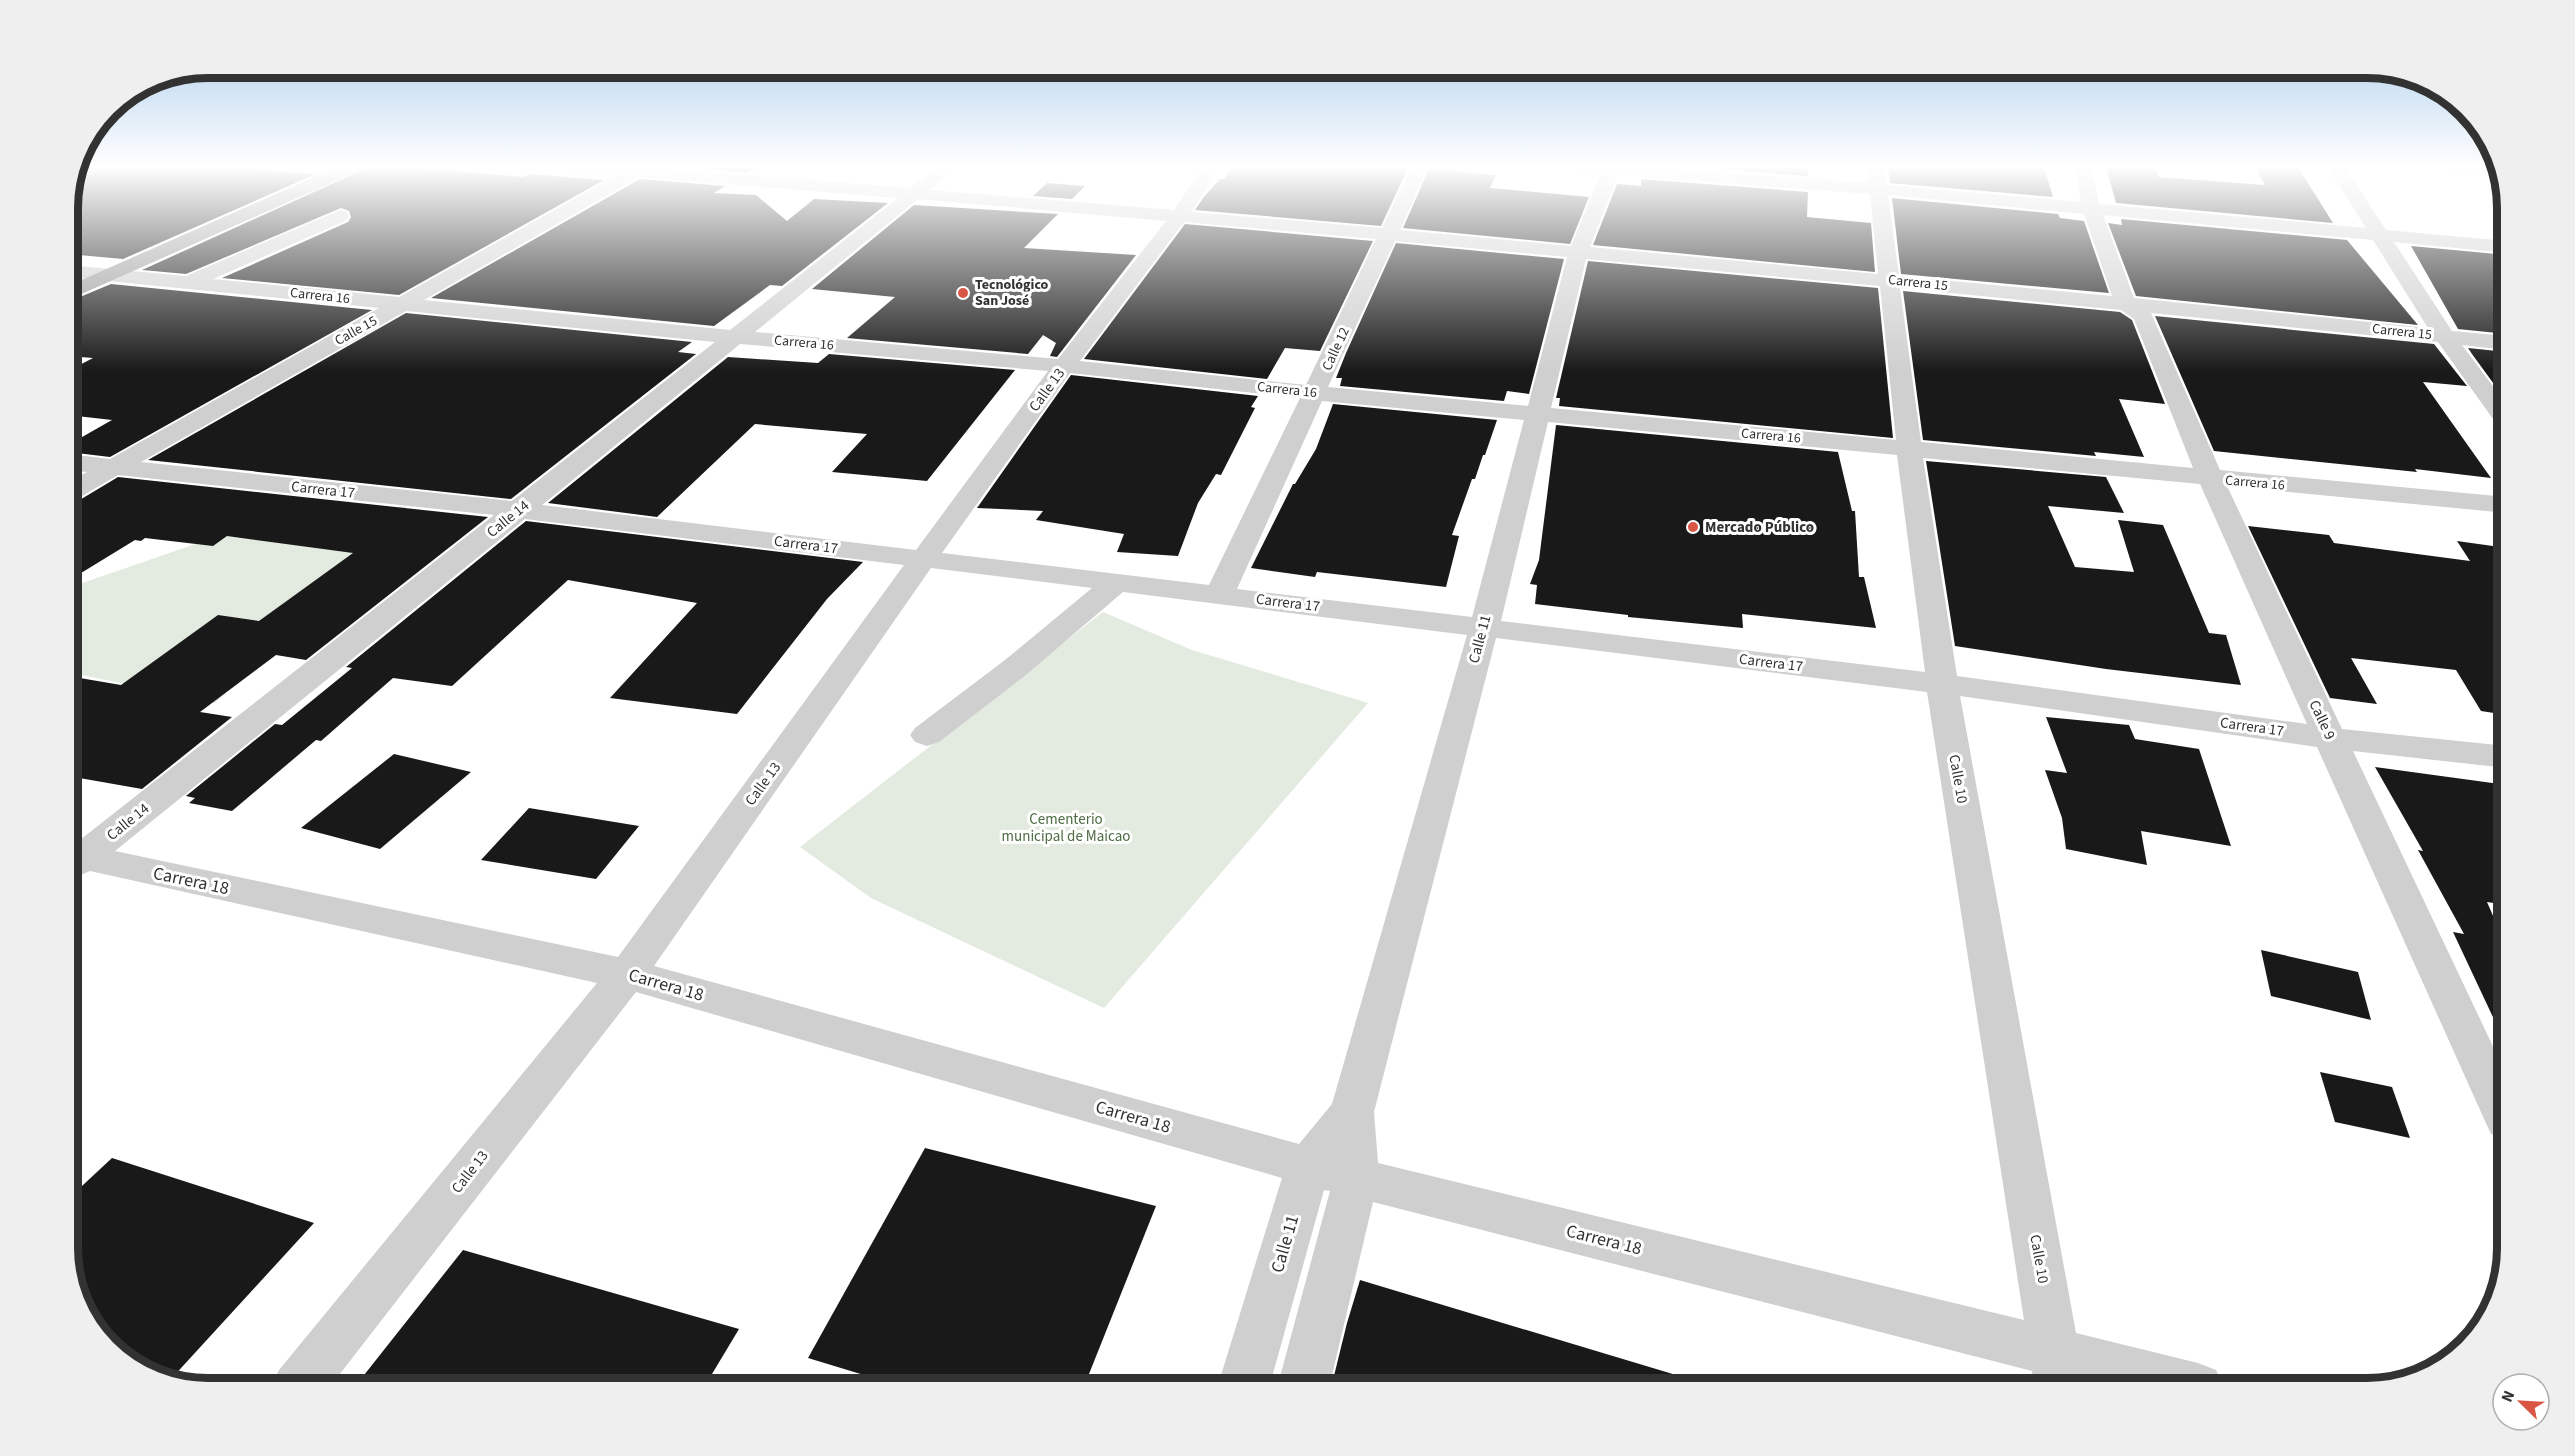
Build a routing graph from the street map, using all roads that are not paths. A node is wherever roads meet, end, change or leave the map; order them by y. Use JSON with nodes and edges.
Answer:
{"nodes":[{"id":1,"x":200,"y":235,"type":"edge"},
{"id":2,"x":297,"y":235,"type":"edge"},
{"id":3,"x":525,"y":235,"type":"edge"},
{"id":4,"x":864,"y":235,"type":"edge"},
{"id":5,"x":1164,"y":235,"type":"edge"},
{"id":6,"x":1390,"y":235,"type":"joint"},
{"id":7,"x":1585,"y":235,"type":"edge"},
{"id":8,"x":1884,"y":235,"type":"edge"},
{"id":9,"x":2105,"y":235,"type":"edge"},
{"id":10,"x":2381,"y":235,"type":"joint"},
{"id":11,"x":2497,"y":246,"type":"edge"},
{"id":12,"x":1578,"y":252,"type":"junction"},
{"id":13,"x":78,"y":273,"type":"edge"},
{"id":14,"x":110,"y":275,"type":"junction"},
{"id":15,"x":1890,"y":280,"type":"junction"},
{"id":16,"x":190,"y":282,"type":"junction"},
{"id":17,"x":78,"y":289,"type":"edge"},
{"id":18,"x":2139,"y":302,"type":"junction"},
{"id":19,"x":403,"y":304,"type":"junction"},
{"id":20,"x":736,"y":337,"type":"junction"},
{"id":21,"x":2445,"y":337,"type":"junction"},
{"id":22,"x":2497,"y":343,"type":"edge"},
{"id":23,"x":1064,"y":366,"type":"junction"},
{"id":24,"x":1315,"y":393,"type":"junction"},
{"id":25,"x":2497,"y":407,"type":"edge"},
{"id":26,"x":1537,"y":414,"type":"junction"},
{"id":27,"x":1909,"y":449,"type":"junction"},
{"id":28,"x":78,"y":463,"type":"edge"},
{"id":29,"x":112,"y":467,"type":"junction"},
{"id":30,"x":2210,"y":478,"type":"junction"},
{"id":31,"x":78,"y":487,"type":"edge"},
{"id":32,"x":2497,"y":504,"type":"edge"},
{"id":33,"x":518,"y":510,"type":"junction"},
{"id":34,"x":924,"y":559,"type":"junction"},
{"id":35,"x":1118,"y":582,"type":"junction"},
{"id":36,"x":1219,"y":595,"type":"junction"},
{"id":37,"x":1484,"y":628,"type":"junction"},
{"id":38,"x":1942,"y":684,"type":"junction"},
{"id":39,"x":927,"y":735,"type":"dead end"},
{"id":40,"x":2331,"y":738,"type":"junction"},
{"id":41,"x":2497,"y":756,"type":"edge"},
{"id":42,"x":78,"y":857,"type":"edge"},
{"id":43,"x":78,"y":862,"type":"edge"},
{"id":44,"x":627,"y":974,"type":"junction"},
{"id":45,"x":2497,"y":1099,"type":"edge"},
{"id":46,"x":1352,"y":1112,"type":"junction"},
{"id":47,"x":1308,"y":1166,"type":"junction"},
{"id":48,"x":1356,"y":1178,"type":"junction"},
{"id":49,"x":2058,"y":1371,"type":"edge"},
{"id":50,"x":306,"y":1378,"type":"edge"},
{"id":51,"x":1246,"y":1378,"type":"edge"},
{"id":52,"x":1305,"y":1378,"type":"edge"},
{"id":53,"x":2112,"y":1378,"type":"edge"}],
"edges":[{"from":1,"to":14,"type":"highway"},
{"from":2,"to":16,"type":"street"},
{"from":3,"to":19,"type":"street","name":"Calle 15"},
{"from":4,"to":20,"type":"street","name":"Calle 14"},
{"from":5,"to":23,"type":"street","name":"Calle 13"},
{"from":6,"to":12,"type":"street","name":"Carrera 15"},
{"from":6,"to":24,"type":"street","name":"Calle 12"},
{"from":7,"to":12,"type":"street","name":"Calle 11"},
{"from":8,"to":15,"type":"street","name":"Calle 10"},
{"from":9,"to":18,"type":"street","name":"Calle 9"},
{"from":10,"to":11,"type":"street"},
{"from":10,"to":21,"type":"street"},
{"from":12,"to":15,"type":"street","name":"Carrera 15"},
{"from":12,"to":26,"type":"street","name":"Calle 11"},
{"from":13,"to":14,"type":"street","name":"Carrera 16"},
{"from":14,"to":16,"type":"street","name":"Carrera 16"},
{"from":14,"to":17,"type":"highway"},
{"from":15,"to":18,"type":"street","name":"Carrera 15"},
{"from":15,"to":27,"type":"street","name":"Calle 10"},
{"from":16,"to":19,"type":"street","name":"Carrera 16"},
{"from":18,"to":21,"type":"street","name":"Carrera 15"},
{"from":18,"to":30,"type":"street","name":"Calle 9"},
{"from":19,"to":20,"type":"street","name":"Carrera 16"},
{"from":19,"to":29,"type":"street","name":"Calle 15"},
{"from":20,"to":23,"type":"street","name":"Carrera 16"},
{"from":20,"to":33,"type":"street","name":"Calle 14"},
{"from":21,"to":22,"type":"street","name":"Carrera 15"},
{"from":21,"to":25,"type":"street"},
{"from":23,"to":24,"type":"street","name":"Carrera 16"},
{"from":23,"to":34,"type":"street","name":"Calle 13"},
{"from":24,"to":26,"type":"street","name":"Carrera 16"},
{"from":24,"to":36,"type":"street","name":"Calle 12"},
{"from":26,"to":27,"type":"street","name":"Carrera 16"},
{"from":26,"to":37,"type":"street","name":"Calle 11"},
{"from":27,"to":30,"type":"street","name":"Carrera 16"},
{"from":27,"to":38,"type":"street","name":"Calle 10"},
{"from":28,"to":29,"type":"street","name":"Carrera 17"},
{"from":29,"to":31,"type":"street","name":"Calle 15"},
{"from":29,"to":33,"type":"street","name":"Carrera 17"},
{"from":30,"to":32,"type":"street","name":"Carrera 16"},
{"from":30,"to":40,"type":"street","name":"Calle 9"},
{"from":33,"to":34,"type":"street","name":"Carrera 17"},
{"from":33,"to":42,"type":"street","name":"Calle 14"},
{"from":34,"to":35,"type":"street","name":"Carrera 17"},
{"from":34,"to":44,"type":"street","name":"Calle 13"},
{"from":35,"to":36,"type":"street","name":"Carrera 17"},
{"from":35,"to":39,"type":"street"},
{"from":36,"to":37,"type":"street","name":"Carrera 17"},
{"from":37,"to":38,"type":"street","name":"Carrera 17"},
{"from":37,"to":46,"type":"street","name":"Calle 11"},
{"from":38,"to":40,"type":"street","name":"Carrera 17"},
{"from":38,"to":49,"type":"street","name":"Calle 10"},
{"from":40,"to":41,"type":"street","name":"Carrera 17"},
{"from":40,"to":45,"type":"street","name":"Calle 9"},
{"from":43,"to":44,"type":"street","name":"Carrera 18"},
{"from":44,"to":47,"type":"street","name":"Carrera 18"},
{"from":44,"to":50,"type":"street","name":"Calle 13"},
{"from":46,"to":47,"type":"street","name":"Calle 11"},
{"from":46,"to":48,"type":"street","name":"Calle 11"},
{"from":47,"to":48,"type":"street","name":"Carrera 18"},
{"from":47,"to":51,"type":"street","name":"Calle 11"},
{"from":48,"to":49,"type":"street","name":"Carrera 18"},
{"from":48,"to":52,"type":"street","name":"Calle 11"},
{"from":49,"to":53,"type":"street","name":"Carrera 18"}]}
